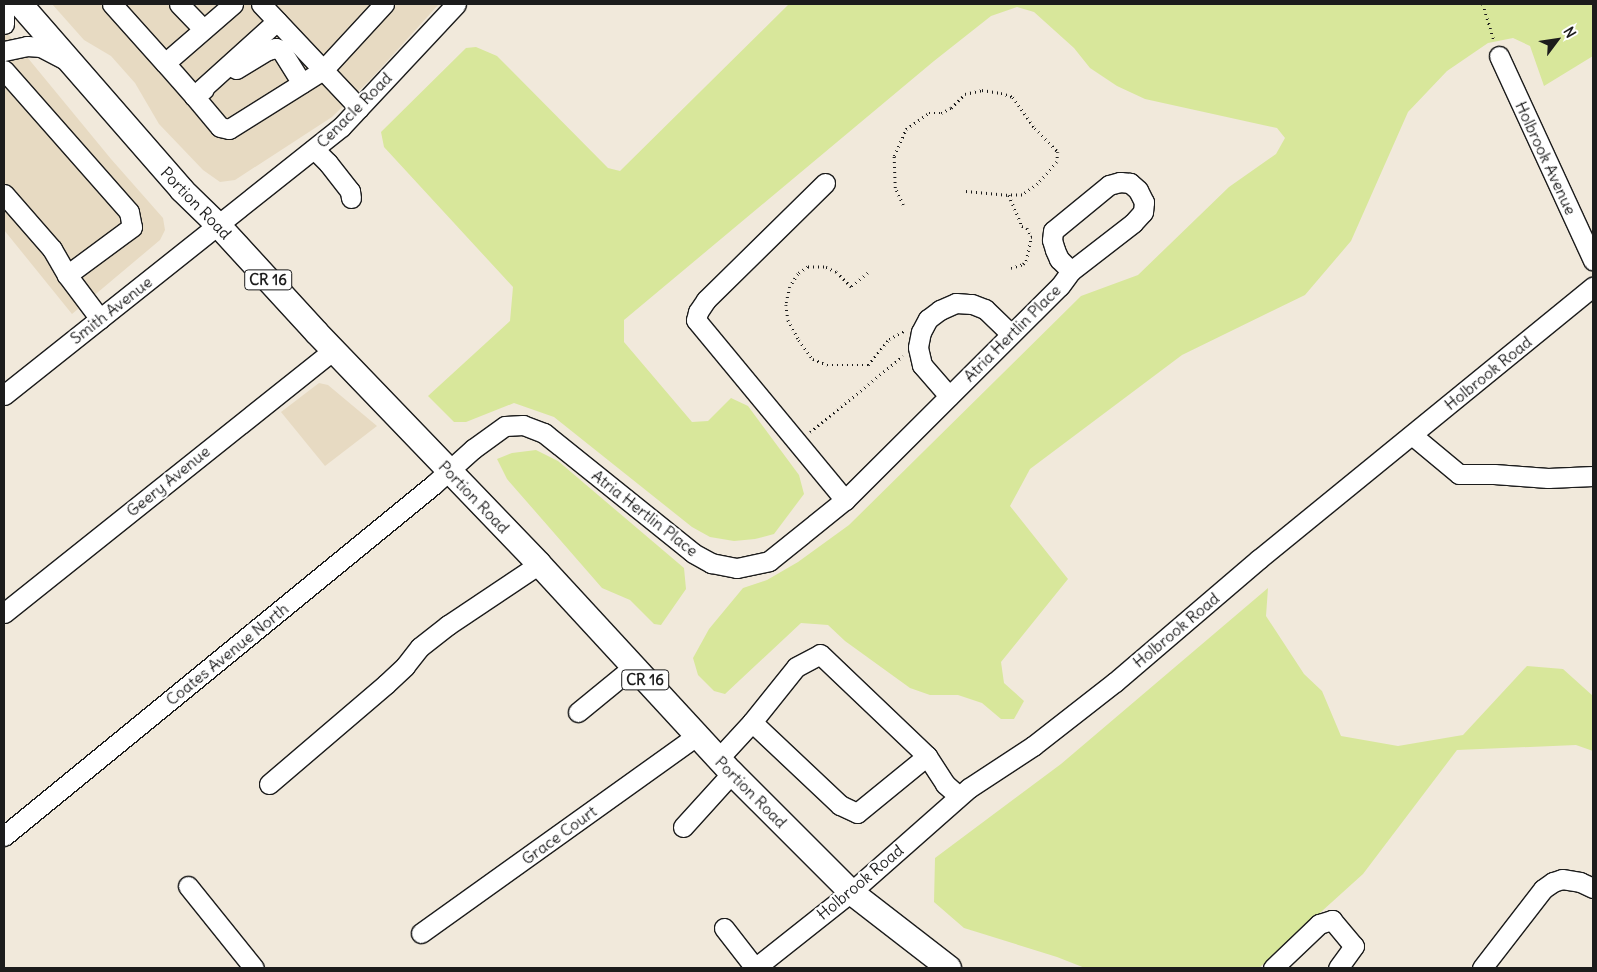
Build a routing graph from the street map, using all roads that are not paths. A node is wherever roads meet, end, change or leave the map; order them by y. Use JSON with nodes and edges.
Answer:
{"nodes":[{"id":1,"x":4,"y":4,"type":"edge"},
{"id":2,"x":20,"y":4,"type":"edge"},
{"id":3,"x":112,"y":4,"type":"edge"},
{"id":4,"x":179,"y":4,"type":"edge"},
{"id":5,"x":232,"y":4,"type":"edge"},
{"id":6,"x":261,"y":4,"type":"edge"},
{"id":7,"x":384,"y":4,"type":"edge"},
{"id":8,"x":456,"y":4,"type":"edge"},
{"id":9,"x":277,"y":21,"type":"junction"},
{"id":10,"x":4,"y":24,"type":"edge"},
{"id":11,"x":203,"y":29,"type":"junction"},
{"id":12,"x":4,"y":51,"type":"edge"},
{"id":13,"x":1499,"y":56,"type":"road end"},
{"id":14,"x":165,"y":63,"type":"junction"},
{"id":15,"x":72,"y":64,"type":"junction"},
{"id":16,"x":4,"y":70,"type":"edge"},
{"id":17,"x":323,"y":70,"type":"junction"},
{"id":18,"x":302,"y":83,"type":"junction"},
{"id":19,"x":194,"y":96,"type":"junction"},
{"id":20,"x":359,"y":108,"type":"junction"},
{"id":21,"x":314,"y":149,"type":"junction"},
{"id":22,"x":825,"y":184,"type":"dead end"},
{"id":23,"x":4,"y":194,"type":"edge"},
{"id":24,"x":352,"y":198,"type":"dead end"},
{"id":25,"x":219,"y":226,"type":"junction"},
{"id":26,"x":1593,"y":260,"type":"edge"},
{"id":27,"x":1071,"y":271,"type":"junction"},
{"id":28,"x":67,"y":275,"type":"junction"},
{"id":29,"x":1593,"y":287,"type":"edge"},
{"id":30,"x":100,"y":319,"type":"junction"},
{"id":31,"x":1011,"y":334,"type":"junction"},
{"id":32,"x":333,"y":350,"type":"junction"},
{"id":33,"x":4,"y":395,"type":"edge"},
{"id":34,"x":949,"y":396,"type":"junction"},
{"id":35,"x":1412,"y":436,"type":"junction"},
{"id":36,"x":448,"y":470,"type":"junction"},
{"id":37,"x":1593,"y":476,"type":"edge"},
{"id":38,"x":845,"y":500,"type":"junction"},
{"id":39,"x":539,"y":564,"type":"junction"},
{"id":40,"x":4,"y":614,"type":"edge"},
{"id":41,"x":634,"y":667,"type":"junction"},
{"id":42,"x":578,"y":712,"type":"dead end"},
{"id":43,"x":752,"y":722,"type":"junction"},
{"id":44,"x":696,"y":736,"type":"junction"},
{"id":45,"x":927,"y":756,"type":"junction"},
{"id":46,"x":725,"y":766,"type":"junction"},
{"id":47,"x":269,"y":784,"type":"dead end"},
{"id":48,"x":959,"y":796,"type":"junction"},
{"id":49,"x":683,"y":827,"type":"dead end"},
{"id":50,"x":4,"y":836,"type":"edge"},
{"id":51,"x":188,"y":886,"type":"dead end"},
{"id":52,"x":1593,"y":888,"type":"edge"},
{"id":53,"x":851,"y":892,"type":"junction"},
{"id":54,"x":724,"y":928,"type":"dead end"},
{"id":55,"x":421,"y":933,"type":"dead end"},
{"id":56,"x":254,"y":968,"type":"edge"},
{"id":57,"x":755,"y":968,"type":"edge"},
{"id":58,"x":949,"y":968,"type":"edge"},
{"id":59,"x":1273,"y":968,"type":"edge"},
{"id":60,"x":1338,"y":968,"type":"edge"},
{"id":61,"x":1482,"y":968,"type":"edge"}],
"edges":[{"from":1,"to":10,"type":"street"},
{"from":2,"to":15,"type":"main road","name":"Portion Road","number":"CR 16"},
{"from":3,"to":14,"type":"street"},
{"from":4,"to":11,"type":"street"},
{"from":5,"to":11,"type":"street"},
{"from":6,"to":9,"type":"street"},
{"from":7,"to":17,"type":"street"},
{"from":8,"to":20,"type":"street","name":"Cenacle Road"},
{"from":9,"to":17,"type":"street"},
{"from":9,"to":19,"type":"street"},
{"from":11,"to":14,"type":"street"},
{"from":12,"to":15,"type":"street"},
{"from":13,"to":26,"type":"street","name":"Holbrook Avenue"},
{"from":14,"to":19,"type":"street"},
{"from":15,"to":25,"type":"main road","name":"Portion Road","number":"CR 16"},
{"from":16,"to":28,"type":"street"},
{"from":17,"to":18,"type":"street"},
{"from":17,"to":20,"type":"street"},
{"from":18,"to":19,"type":"street"},
{"from":18,"to":19,"type":"street"},
{"from":20,"to":21,"type":"street","name":"Cenacle Road"},
{"from":21,"to":24,"type":"street"},
{"from":21,"to":25,"type":"street","name":"Cenacle Road"},
{"from":22,"to":38,"type":"street"},
{"from":23,"to":28,"type":"street"},
{"from":25,"to":30,"type":"street","name":"Smith Avenue"},
{"from":25,"to":32,"type":"main road","name":"Portion Road","number":"CR 16"},
{"from":27,"to":27,"type":"street","name":"Atria Hertlin Place"},
{"from":27,"to":31,"type":"street","name":"Atria Hertlin Place"},
{"from":28,"to":30,"type":"street"},
{"from":29,"to":35,"type":"street","name":"Holbrook Road"},
{"from":30,"to":33,"type":"street","name":"Smith Avenue"},
{"from":31,"to":34,"type":"street","name":"Atria Hertlin Place"},
{"from":31,"to":34,"type":"street"},
{"from":32,"to":36,"type":"main road","name":"Portion Road","number":"CR 16"},
{"from":32,"to":40,"type":"street","name":"Geery Avenue"},
{"from":34,"to":38,"type":"street","name":"Atria Hertlin Place"},
{"from":35,"to":37,"type":"street"},
{"from":35,"to":48,"type":"street","name":"Holbrook Road"},
{"from":36,"to":38,"type":"street","name":"Atria Hertlin Place"},
{"from":36,"to":39,"type":"main road","name":"Portion Road","number":"CR 16"},
{"from":36,"to":50,"type":"street","name":"Coates Avenue North"},
{"from":39,"to":41,"type":"main road","name":"Portion Road","number":"CR 16"},
{"from":39,"to":47,"type":"street"},
{"from":41,"to":42,"type":"street"},
{"from":41,"to":44,"type":"main road","name":"Portion Road","number":"CR 16"},
{"from":43,"to":45,"type":"street"},
{"from":43,"to":45,"type":"street"},
{"from":43,"to":46,"type":"street"},
{"from":44,"to":46,"type":"main road","name":"Portion Road","number":"CR 16"},
{"from":44,"to":55,"type":"street","name":"Grace Court"},
{"from":45,"to":48,"type":"street"},
{"from":46,"to":49,"type":"street"},
{"from":46,"to":53,"type":"main road","name":"Portion Road","number":"CR 16"},
{"from":48,"to":53,"type":"street","name":"Holbrook Road"},
{"from":51,"to":56,"type":"street"},
{"from":52,"to":61,"type":"street"},
{"from":53,"to":57,"type":"street","name":"Holbrook Road"},
{"from":53,"to":58,"type":"main road","name":"Portion Road","number":"CR 16"},
{"from":54,"to":57,"type":"street"},
{"from":59,"to":60,"type":"street"}]}
